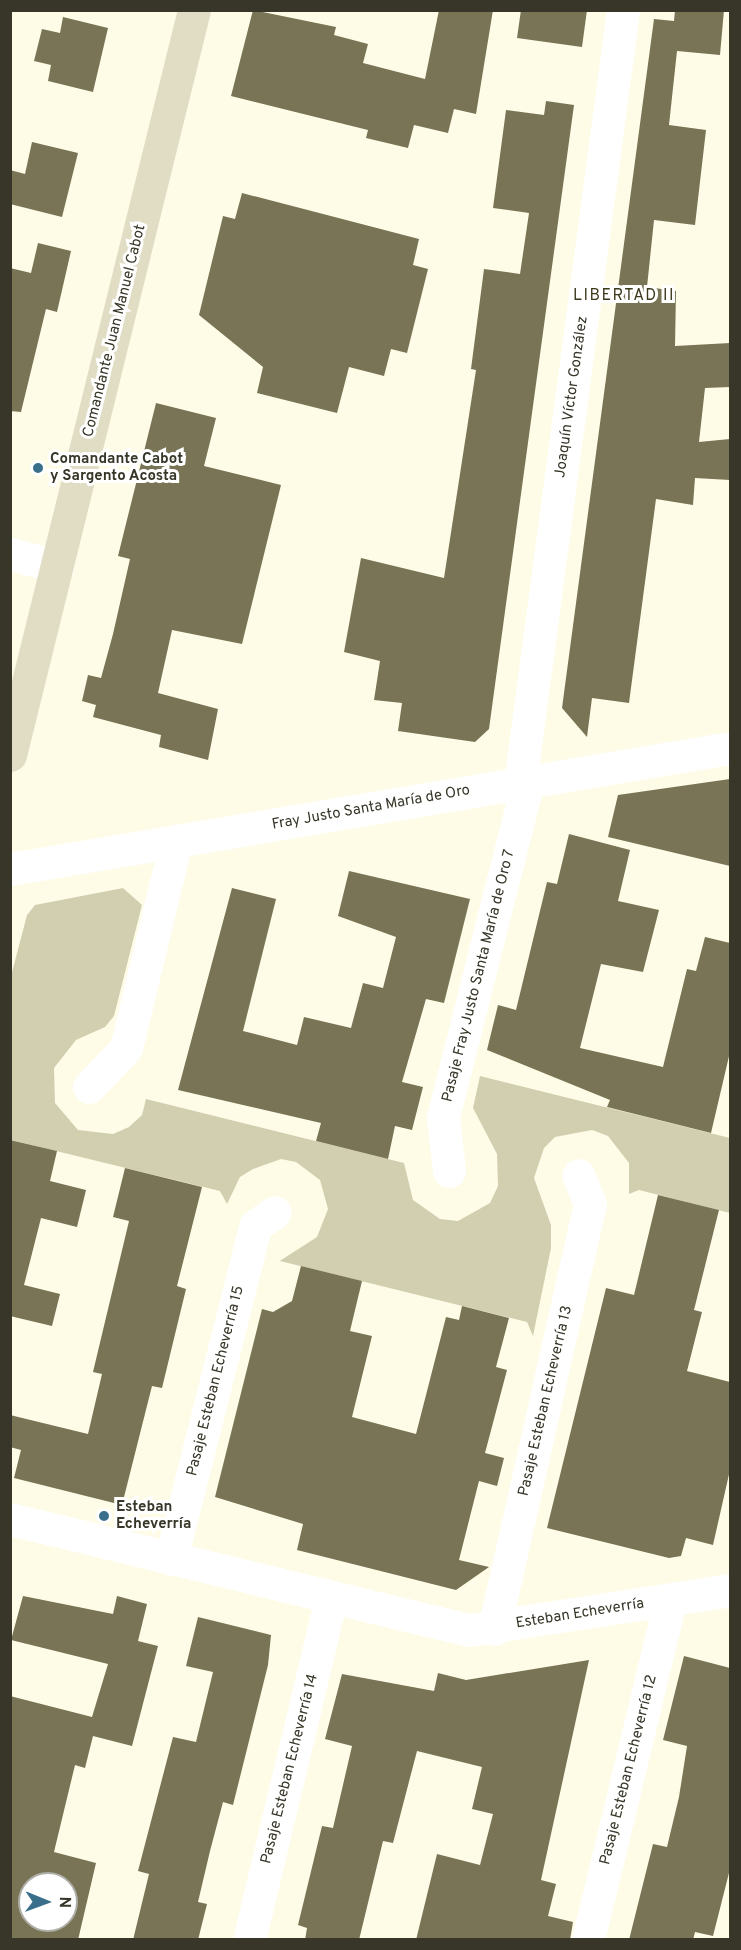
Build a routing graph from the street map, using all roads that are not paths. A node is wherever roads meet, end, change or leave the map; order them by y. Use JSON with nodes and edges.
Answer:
{"nodes":[{"id":1,"x":194,"y":10,"type":"edge"},
{"id":2,"x":623,"y":10,"type":"edge"},
{"id":3,"x":10,"y":554,"type":"edge"},
{"id":4,"x":57,"y":566,"type":"junction"},
{"id":5,"x":730,"y":748,"type":"edge"},
{"id":6,"x":10,"y":755,"type":"edge"},
{"id":7,"x":524,"y":783,"type":"junction"},
{"id":8,"x":176,"y":841,"type":"junction"},
{"id":9,"x":10,"y":869,"type":"edge"},
{"id":10,"x":89,"y":1087,"type":"dead end"},
{"id":11,"x":449,"y":1171,"type":"dead end"},
{"id":12,"x":578,"y":1175,"type":"dead end"},
{"id":13,"x":275,"y":1212,"type":"dead end"},
{"id":14,"x":11,"y":1520,"type":"edge"},
{"id":15,"x":171,"y":1559,"type":"junction"},
{"id":16,"x":730,"y":1590,"type":"edge"},
{"id":17,"x":331,"y":1599,"type":"junction"},
{"id":18,"x":670,"y":1600,"type":"junction"},
{"id":19,"x":494,"y":1629,"type":"junction"},
{"id":20,"x":249,"y":1940,"type":"edge"},
{"id":21,"x":588,"y":1940,"type":"edge"}],
"edges":[{"from":1,"to":4,"type":"main road","name":"Comandante Juan Manuel Cabot"},
{"from":2,"to":7,"type":"street","name":"Joaquín Víctor González"},
{"from":3,"to":4,"type":"street"},
{"from":4,"to":6,"type":"main road","name":"Comandante Juan Manuel Cabot"},
{"from":5,"to":7,"type":"street","name":"Fray Justo Santa María de Oro"},
{"from":7,"to":8,"type":"street","name":"Fray Justo Santa María de Oro"},
{"from":7,"to":11,"type":"street","name":"Pasaje Fray Justo Santa María de Oro 7"},
{"from":8,"to":9,"type":"street","name":"Fray Justo Santa María de Oro"},
{"from":8,"to":10,"type":"street"},
{"from":12,"to":19,"type":"street","name":"Pasaje Esteban Echeverría 13"},
{"from":13,"to":15,"type":"street","name":"Pasaje Esteban Echeverría 15"},
{"from":14,"to":15,"type":"street","name":"Esteban Echeverría"},
{"from":15,"to":17,"type":"street","name":"Esteban Echeverría"},
{"from":16,"to":18,"type":"street","name":"Esteban Echeverría"},
{"from":17,"to":19,"type":"street","name":"Esteban Echeverría"},
{"from":17,"to":20,"type":"street","name":"Pasaje Esteban Echeverría 14"},
{"from":18,"to":19,"type":"street","name":"Esteban Echeverría"},
{"from":18,"to":21,"type":"street","name":"Pasaje Esteban Echeverría 12"}]}
